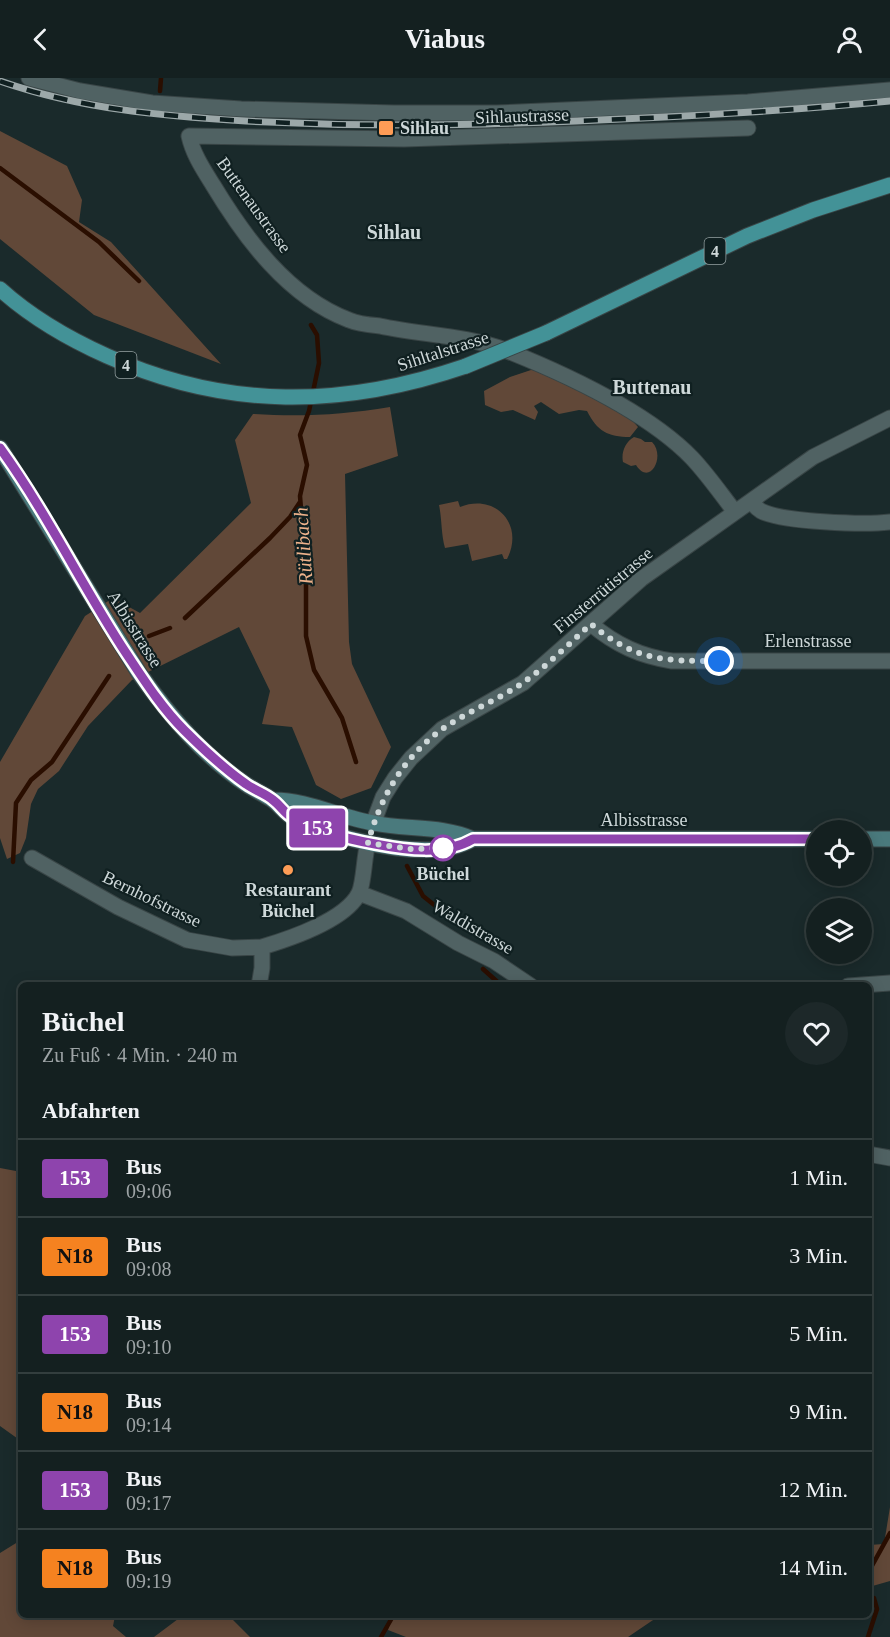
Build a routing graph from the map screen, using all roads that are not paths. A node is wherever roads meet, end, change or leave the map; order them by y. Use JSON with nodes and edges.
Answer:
{"nodes":[{"id":1,"x":28,"y":78,"type":"edge"},
{"id":2,"x":890,"y":90,"type":"edge"},
{"id":3,"x":748,"y":128,"type":"dead end"},
{"id":4,"x":189,"y":136,"type":"joint"},
{"id":5,"x":890,"y":185,"type":"edge"},
{"id":6,"x":0,"y":289,"type":"edge"},
{"id":7,"x":890,"y":418,"type":"edge"},
{"id":8,"x":0,"y":448,"type":"edge"},
{"id":9,"x":751,"y":501,"type":"junction"},
{"id":10,"x":735,"y":512,"type":"junction"},
{"id":11,"x":890,"y":522,"type":"edge"},
{"id":12,"x":591,"y":624,"type":"junction"},
{"id":13,"x":890,"y":661,"type":"edge"},
{"id":14,"x":274,"y":800,"type":"junction"},
{"id":15,"x":373,"y":824,"type":"junction"},
{"id":16,"x":473,"y":839,"type":"junction"},
{"id":17,"x":806,"y":839,"type":"edge"},
{"id":18,"x":872,"y":839,"type":"edge"},
{"id":19,"x":890,"y":839,"type":"edge"},
{"id":20,"x":368,"y":843,"type":"junction"},
{"id":21,"x":32,"y":858,"type":"dead end"},
{"id":22,"x":359,"y":893,"type":"junction"},
{"id":23,"x":262,"y":946,"type":"junction"},
{"id":24,"x":260,"y":982,"type":"edge"},
{"id":25,"x":525,"y":982,"type":"edge"},
{"id":26,"x":890,"y":983,"type":"edge"},
{"id":27,"x":872,"y":984,"type":"edge"},
{"id":28,"x":872,"y":1155,"type":"edge"},
{"id":29,"x":890,"y":1158,"type":"edge"}],
"edges":[{"from":1,"to":2,"type":"street"},
{"from":3,"to":4,"type":"street","name":"Sihlaustrasse"},
{"from":4,"to":10,"type":"street","name":"Buttenaustrasse"},
{"from":5,"to":6,"type":"main road","name":"Sihltalstrasse","number":"4","bridge":true},
{"from":7,"to":9,"type":"street","name":"Finsterrütistrasse"},
{"from":8,"to":14,"type":"main road","name":"Albisstrasse"},
{"from":9,"to":10,"type":"street","name":"Finsterrütistrasse"},
{"from":9,"to":11,"type":"street"},
{"from":10,"to":12,"type":"street","name":"Finsterrütistrasse"},
{"from":12,"to":13,"type":"street","name":"Erlenstrasse"},
{"from":12,"to":15,"type":"street","name":"Finsterrütistrasse"},
{"from":14,"to":15,"type":"main road","name":"Albisstrasse"},
{"from":14,"to":20,"type":"main road","name":"Albisstrasse"},
{"from":15,"to":16,"type":"main road","name":"Albisstrasse"},
{"from":15,"to":20,"type":"main road"},
{"from":16,"to":17,"type":"main road","name":"Albisstrasse"},
{"from":16,"to":20,"type":"main road","name":"Albisstrasse"},
{"from":18,"to":19,"type":"main road"},
{"from":20,"to":22,"type":"street"},
{"from":21,"to":23,"type":"street","name":"Bernhofstrasse"},
{"from":22,"to":23,"type":"street","name":"Bernhofstrasse"},
{"from":22,"to":25,"type":"street","name":"Waldistrasse"},
{"from":23,"to":24,"type":"street"},
{"from":26,"to":27,"type":"street"},
{"from":28,"to":29,"type":"street"}]}
